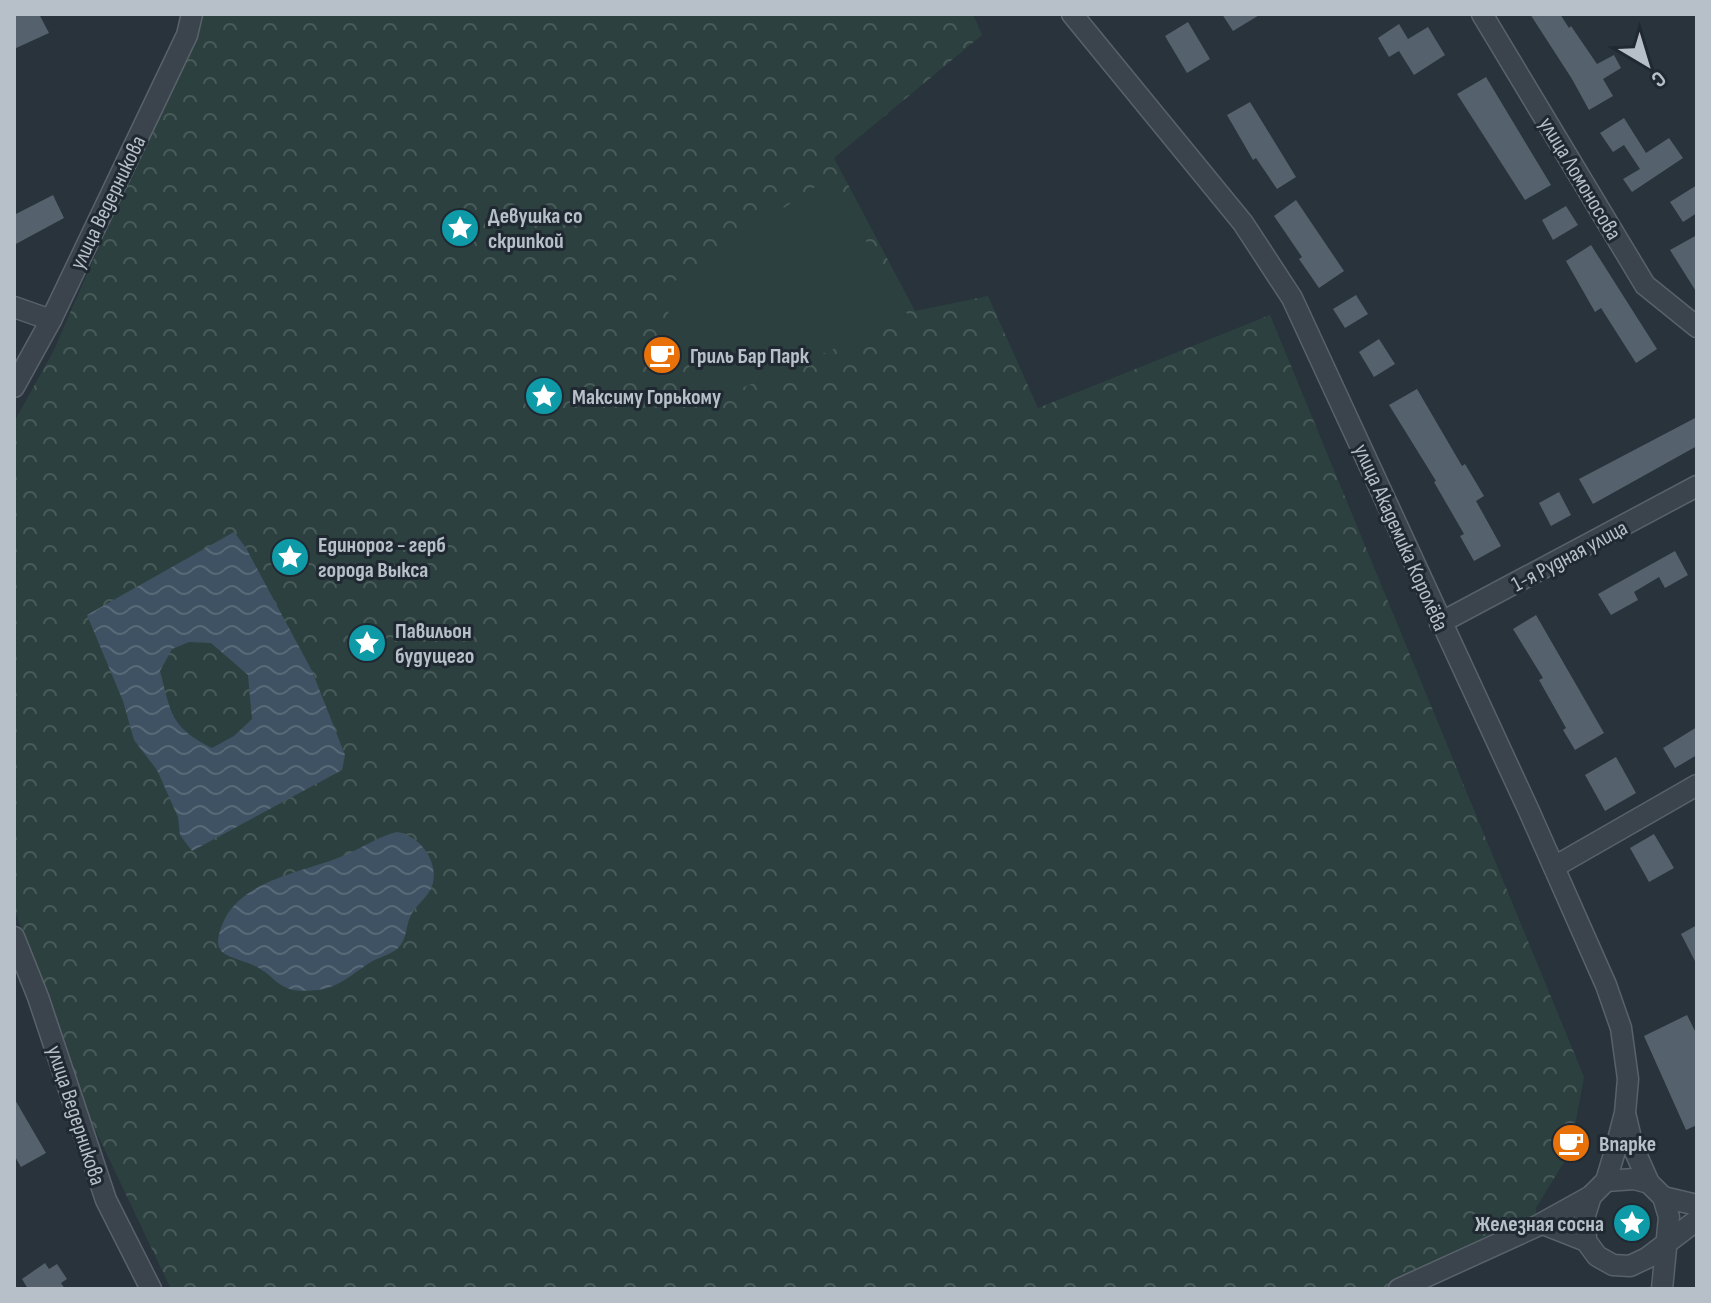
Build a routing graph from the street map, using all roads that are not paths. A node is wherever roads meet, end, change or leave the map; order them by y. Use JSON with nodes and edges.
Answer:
{"nodes":[{"id":1,"x":192,"y":14,"type":"edge"},
{"id":2,"x":1482,"y":14,"type":"edge"},
{"id":3,"x":1082,"y":17,"type":"edge"},
{"id":4,"x":14,"y":307,"type":"edge"},
{"id":5,"x":51,"y":320,"type":"junction"},
{"id":6,"x":1697,"y":327,"type":"edge"},
{"id":7,"x":14,"y":387,"type":"edge"},
{"id":8,"x":1697,"y":486,"type":"edge"},
{"id":9,"x":1440,"y":623,"type":"junction"},
{"id":10,"x":1697,"y":785,"type":"edge"},
{"id":11,"x":1554,"y":867,"type":"junction"},
{"id":12,"x":14,"y":937,"type":"edge"},
{"id":13,"x":1625,"y":1113,"type":"junction"},
{"id":14,"x":1606,"y":1181,"type":"junction"},
{"id":15,"x":1656,"y":1190,"type":"junction"},
{"id":16,"x":1591,"y":1196,"type":"junction"},
{"id":17,"x":1697,"y":1205,"type":"edge"},
{"id":18,"x":1697,"y":1220,"type":"edge"},
{"id":19,"x":1543,"y":1224,"type":"junction"},
{"id":20,"x":1586,"y":1241,"type":"junction"},
{"id":21,"x":1666,"y":1242,"type":"junction"},
{"id":22,"x":1630,"y":1266,"type":"junction"},
{"id":23,"x":151,"y":1289,"type":"edge"},
{"id":24,"x":1399,"y":1289,"type":"edge"},
{"id":25,"x":1662,"y":1289,"type":"edge"}],
"edges":[{"from":1,"to":5,"type":"street","name":"улица Ведерникова"},
{"from":2,"to":6,"type":"street","name":"улица Ломоносова"},
{"from":3,"to":9,"type":"street","name":"улица Академика Королёва"},
{"from":4,"to":5,"type":"street"},
{"from":5,"to":7,"type":"street","name":"улица Ведерникова"},
{"from":8,"to":9,"type":"street","name":"1-я Рудная улица"},
{"from":9,"to":11,"type":"street","name":"улица Академика Королёва"},
{"from":10,"to":11,"type":"street"},
{"from":11,"to":13,"type":"street","name":"улица Академика Королёва"},
{"from":12,"to":23,"type":"street","name":"улица Ведерникова"},
{"from":13,"to":14,"type":"street"},
{"from":13,"to":15,"type":"street"},
{"from":14,"to":15,"type":"street"},
{"from":14,"to":16,"type":"street"},
{"from":15,"to":17,"type":"street"},
{"from":15,"to":21,"type":"street"},
{"from":16,"to":19,"type":"street"},
{"from":16,"to":20,"type":"street"},
{"from":18,"to":21,"type":"street"},
{"from":19,"to":20,"type":"street"},
{"from":19,"to":24,"type":"street"},
{"from":20,"to":22,"type":"street"},
{"from":21,"to":22,"type":"street"},
{"from":21,"to":25,"type":"street"},
{"from":22,"to":25,"type":"street"}]}
